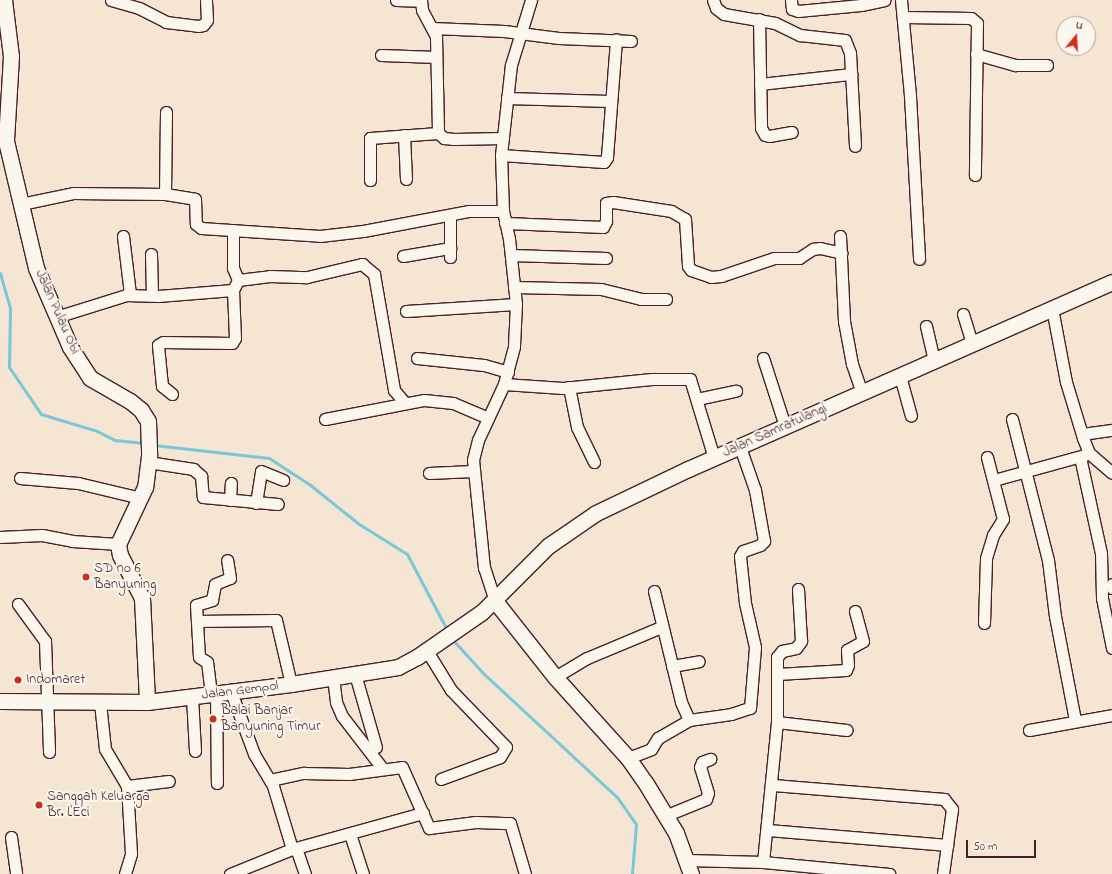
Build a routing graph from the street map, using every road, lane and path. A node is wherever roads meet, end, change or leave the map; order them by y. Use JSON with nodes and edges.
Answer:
{"nodes":[{"id":1,"x":4,"y":0,"type":"edge"},
{"id":2,"x":111,"y":0,"type":"edge"},
{"id":3,"x":206,"y":0,"type":"edge"},
{"id":4,"x":396,"y":0,"type":"edge"},
{"id":5,"x":421,"y":0,"type":"edge"},
{"id":6,"x":531,"y":0,"type":"edge"},
{"id":7,"x":713,"y":0,"type":"edge"},
{"id":8,"x":884,"y":0,"type":"edge"},
{"id":9,"x":901,"y":0,"type":"edge"},
{"id":10,"x":139,"y":4,"type":"edge"},
{"id":11,"x":837,"y":4,"type":"edge"},
{"id":12,"x":791,"y":5,"type":"edge"},
{"id":13,"x":904,"y":17,"type":"junction"},
{"id":14,"x":759,"y":20,"type":"junction"},
{"id":15,"x":782,"y":25,"type":"junction"},
{"id":16,"x":432,"y":28,"type":"junction"},
{"id":17,"x":521,"y":34,"type":"junction"},
{"id":18,"x":616,"y":39,"type":"junction"},
{"id":19,"x":632,"y":41,"type":"dead end"},
{"id":20,"x":5,"y":46,"type":"edge"},
{"id":21,"x":976,"y":54,"type":"junction"},
{"id":22,"x":381,"y":56,"type":"dead end"},
{"id":23,"x":436,"y":57,"type":"junction"},
{"id":24,"x":1047,"y":65,"type":"dead end"},
{"id":25,"x":851,"y":74,"type":"junction"},
{"id":26,"x":760,"y":84,"type":"junction"},
{"id":27,"x":507,"y":98,"type":"junction"},
{"id":28,"x":609,"y":101,"type":"junction"},
{"id":29,"x":166,"y":112,"type":"dead end"},
{"id":30,"x":792,"y":132,"type":"dead end"},
{"id":31,"x":438,"y":133,"type":"junction"},
{"id":32,"x":404,"y":135,"type":"junction"},
{"id":33,"x":503,"y":138,"type":"junction"},
{"id":34,"x":855,"y":146,"type":"dead end"},
{"id":35,"x":501,"y":155,"type":"junction"},
{"id":36,"x":974,"y":176,"type":"dead end"},
{"id":37,"x":406,"y":179,"type":"dead end"},
{"id":38,"x":370,"y":180,"type":"dead end"},
{"id":39,"x":165,"y":194,"type":"junction"},
{"id":40,"x":21,"y":204,"type":"junction"},
{"id":41,"x":502,"y":211,"type":"junction"},
{"id":42,"x":450,"y":215,"type":"junction"},
{"id":43,"x":505,"y":223,"type":"junction"},
{"id":44,"x":233,"y":230,"type":"junction"},
{"id":45,"x":123,"y":236,"type":"dead end"},
{"id":46,"x":840,"y":236,"type":"dead end"},
{"id":47,"x":840,"y":253,"type":"junction"},
{"id":48,"x":151,"y":254,"type":"dead end"},
{"id":49,"x":511,"y":254,"type":"junction"},
{"id":50,"x":404,"y":256,"type":"dead end"},
{"id":51,"x":606,"y":258,"type":"dead end"},
{"id":52,"x":919,"y":259,"type":"dead end"},
{"id":53,"x":1112,"y":282,"type":"edge"},
{"id":54,"x":236,"y":285,"type":"junction"},
{"id":55,"x":514,"y":287,"type":"junction"},
{"id":56,"x":130,"y":294,"type":"junction"},
{"id":57,"x":152,"y":295,"type":"junction"},
{"id":58,"x":666,"y":299,"type":"dead end"},
{"id":59,"x":516,"y":304,"type":"junction"},
{"id":60,"x":1052,"y":308,"type":"junction"},
{"id":61,"x":406,"y":311,"type":"dead end"},
{"id":62,"x":963,"y":314,"type":"dead end"},
{"id":63,"x":56,"y":317,"type":"junction"},
{"id":64,"x":926,"y":326,"type":"dead end"},
{"id":65,"x":972,"y":344,"type":"junction"},
{"id":66,"x":417,"y":358,"type":"dead end"},
{"id":67,"x":763,"y":358,"type":"dead end"},
{"id":68,"x":934,"y":361,"type":"junction"},
{"id":69,"x":508,"y":372,"type":"junction"},
{"id":70,"x":900,"y":376,"type":"junction"},
{"id":71,"x":504,"y":384,"type":"junction"},
{"id":72,"x":569,"y":387,"type":"junction"},
{"id":73,"x":736,"y":391,"type":"dead end"},
{"id":74,"x":862,"y":393,"type":"junction"},
{"id":75,"x":172,"y":394,"type":"dead end"},
{"id":76,"x":696,"y":400,"type":"junction"},
{"id":77,"x":404,"y":403,"type":"junction"},
{"id":78,"x":912,"y":416,"type":"dead end"},
{"id":79,"x":488,"y":418,"type":"junction"},
{"id":80,"x":325,"y":419,"type":"dead end"},
{"id":81,"x":1012,"y":419,"type":"dead end"},
{"id":82,"x":785,"y":426,"type":"junction"},
{"id":83,"x":1112,"y":430,"type":"edge"},
{"id":84,"x":1082,"y":434,"type":"junction"},
{"id":85,"x":740,"y":446,"type":"junction"},
{"id":86,"x":1084,"y":455,"type":"junction"},
{"id":87,"x":987,"y":457,"type":"dead end"},
{"id":88,"x":714,"y":458,"type":"junction"},
{"id":89,"x":149,"y":459,"type":"junction"},
{"id":90,"x":594,"y":462,"type":"dead end"},
{"id":91,"x":1026,"y":470,"type":"junction"},
{"id":92,"x":473,"y":471,"type":"junction"},
{"id":93,"x":429,"y":472,"type":"dead end"},
{"id":94,"x":1112,"y":473,"type":"edge"},
{"id":95,"x":20,"y":478,"type":"dead end"},
{"id":96,"x":283,"y":480,"type":"dead end"},
{"id":97,"x":994,"y":480,"type":"junction"},
{"id":98,"x":231,"y":483,"type":"dead end"},
{"id":99,"x":141,"y":498,"type":"junction"},
{"id":100,"x":230,"y":500,"type":"junction"},
{"id":101,"x":256,"y":503,"type":"junction"},
{"id":102,"x":278,"y":504,"type":"dead end"},
{"id":103,"x":0,"y":537,"type":"edge"},
{"id":104,"x":118,"y":544,"type":"junction"},
{"id":105,"x":228,"y":560,"type":"dead end"},
{"id":106,"x":1112,"y":584,"type":"edge"},
{"id":107,"x":1112,"y":588,"type":"edge"},
{"id":108,"x":798,"y":589,"type":"dead end"},
{"id":109,"x":654,"y":591,"type":"dead end"},
{"id":110,"x":495,"y":601,"type":"junction"},
{"id":111,"x":18,"y":604,"type":"dead end"},
{"id":112,"x":855,"y":611,"type":"dead end"},
{"id":113,"x":197,"y":621,"type":"junction"},
{"id":114,"x":984,"y":623,"type":"dead end"},
{"id":115,"x":466,"y":624,"type":"joint"},
{"id":116,"x":661,"y":628,"type":"junction"},
{"id":117,"x":1112,"y":648,"type":"edge"},
{"id":118,"x":427,"y":650,"type":"junction"},
{"id":119,"x":699,"y":661,"type":"dead end"},
{"id":120,"x":672,"y":666,"type":"junction"},
{"id":121,"x":355,"y":674,"type":"junction"},
{"id":122,"x":777,"y":674,"type":"junction"},
{"id":123,"x":333,"y":677,"type":"junction"},
{"id":124,"x":555,"y":677,"type":"junction"},
{"id":125,"x":291,"y":684,"type":"junction"},
{"id":126,"x":219,"y":693,"type":"junction"},
{"id":127,"x":192,"y":696,"type":"junction"},
{"id":128,"x":0,"y":701,"type":"edge"},
{"id":129,"x":48,"y":702,"type":"junction"},
{"id":130,"x":147,"y":702,"type":"junction"},
{"id":131,"x":100,"y":703,"type":"junction"},
{"id":132,"x":1112,"y":715,"type":"edge"},
{"id":133,"x":689,"y":720,"type":"junction"},
{"id":134,"x":1075,"y":720,"type":"junction"},
{"id":135,"x":777,"y":722,"type":"junction"},
{"id":136,"x":847,"y":730,"type":"dead end"},
{"id":137,"x":1029,"y":730,"type":"dead end"},
{"id":138,"x":376,"y":747,"type":"dead end"},
{"id":139,"x":195,"y":751,"type":"dead end"},
{"id":140,"x":48,"y":752,"type":"dead end"},
{"id":141,"x":628,"y":758,"type":"junction"},
{"id":142,"x":710,"y":759,"type":"dead end"},
{"id":143,"x":382,"y":769,"type":"junction"},
{"id":144,"x":441,"y":779,"type":"dead end"},
{"id":145,"x":270,"y":780,"type":"junction"},
{"id":146,"x":169,"y":781,"type":"dead end"},
{"id":147,"x":217,"y":783,"type":"dead end"},
{"id":148,"x":773,"y":785,"type":"junction"},
{"id":149,"x":127,"y":786,"type":"junction"},
{"id":150,"x":423,"y":813,"type":"junction"},
{"id":151,"x":666,"y":815,"type":"junction"},
{"id":152,"x":768,"y":830,"type":"junction"},
{"id":153,"x":350,"y":834,"type":"junction"},
{"id":154,"x":11,"y":838,"type":"dead end"},
{"id":155,"x":947,"y":845,"type":"junction"},
{"id":156,"x":294,"y":849,"type":"junction"},
{"id":157,"x":763,"y":862,"type":"junction"},
{"id":158,"x":689,"y":867,"type":"edge"},
{"id":159,"x":16,"y":874,"type":"edge"},
{"id":160,"x":125,"y":874,"type":"edge"},
{"id":161,"x":230,"y":874,"type":"edge"},
{"id":162,"x":305,"y":874,"type":"edge"},
{"id":163,"x":363,"y":874,"type":"edge"},
{"id":164,"x":525,"y":874,"type":"edge"},
{"id":165,"x":889,"y":874,"type":"edge"},
{"id":166,"x":943,"y":874,"type":"edge"}],
"edges":[{"from":1,"to":20,"type":"main road","name":"Jalan Pulau Obi"},
{"from":2,"to":10,"type":"street"},
{"from":3,"to":10,"type":"street"},
{"from":4,"to":5,"type":"street"},
{"from":5,"to":16,"type":"street"},
{"from":6,"to":17,"type":"street"},
{"from":7,"to":14,"type":"street"},
{"from":8,"to":11,"type":"street"},
{"from":9,"to":13,"type":"street"},
{"from":11,"to":12,"type":"street"},
{"from":12,"to":15,"type":"street"},
{"from":13,"to":21,"type":"street"},
{"from":13,"to":52,"type":"street"},
{"from":14,"to":15,"type":"street"},
{"from":14,"to":26,"type":"street"},
{"from":15,"to":25,"type":"street"},
{"from":16,"to":17,"type":"street"},
{"from":16,"to":23,"type":"street"},
{"from":17,"to":18,"type":"street"},
{"from":17,"to":27,"type":"street"},
{"from":18,"to":19,"type":"street"},
{"from":18,"to":28,"type":"street"},
{"from":20,"to":40,"type":"main road","name":"Jalan Pulau Obi"},
{"from":21,"to":24,"type":"street"},
{"from":21,"to":36,"type":"street"},
{"from":22,"to":23,"type":"street"},
{"from":23,"to":31,"type":"street"},
{"from":25,"to":26,"type":"street"},
{"from":25,"to":34,"type":"street"},
{"from":26,"to":30,"type":"street"},
{"from":27,"to":28,"type":"street"},
{"from":27,"to":33,"type":"street"},
{"from":28,"to":35,"type":"street"},
{"from":29,"to":39,"type":"street"},
{"from":31,"to":32,"type":"street"},
{"from":31,"to":33,"type":"street"},
{"from":32,"to":37,"type":"street"},
{"from":32,"to":38,"type":"street"},
{"from":33,"to":35,"type":"street"},
{"from":35,"to":41,"type":"street"},
{"from":39,"to":40,"type":"street"},
{"from":39,"to":44,"type":"street"},
{"from":40,"to":63,"type":"main road","name":"Jalan Pulau Obi"},
{"from":41,"to":42,"type":"street"},
{"from":41,"to":43,"type":"street"},
{"from":42,"to":44,"type":"street"},
{"from":42,"to":50,"type":"street"},
{"from":43,"to":47,"type":"street"},
{"from":43,"to":49,"type":"street"},
{"from":44,"to":54,"type":"street"},
{"from":45,"to":56,"type":"street"},
{"from":46,"to":47,"type":"street"},
{"from":47,"to":74,"type":"street"},
{"from":48,"to":57,"type":"street"},
{"from":49,"to":51,"type":"street"},
{"from":49,"to":55,"type":"street"},
{"from":53,"to":60,"type":"main road","name":"Jalan Samratulangi"},
{"from":54,"to":57,"type":"street"},
{"from":54,"to":75,"type":"street"},
{"from":54,"to":77,"type":"street"},
{"from":55,"to":58,"type":"street"},
{"from":55,"to":59,"type":"street"},
{"from":56,"to":57,"type":"street"},
{"from":56,"to":63,"type":"street"},
{"from":59,"to":61,"type":"street"},
{"from":59,"to":69,"type":"street"},
{"from":60,"to":65,"type":"main road","name":"Jalan Samratulangi"},
{"from":60,"to":84,"type":"street"},
{"from":62,"to":65,"type":"street"},
{"from":63,"to":89,"type":"main road","name":"Jalan Pulau Obi"},
{"from":64,"to":68,"type":"street"},
{"from":65,"to":68,"type":"main road","name":"Jalan Samratulangi"},
{"from":66,"to":69,"type":"street"},
{"from":67,"to":82,"type":"street"},
{"from":68,"to":70,"type":"main road","name":"Jalan Samratulangi"},
{"from":69,"to":71,"type":"street"},
{"from":70,"to":74,"type":"main road","name":"Jalan Samratulangi"},
{"from":70,"to":78,"type":"street"},
{"from":71,"to":72,"type":"street"},
{"from":71,"to":79,"type":"street"},
{"from":72,"to":76,"type":"street"},
{"from":72,"to":90,"type":"street"},
{"from":73,"to":76,"type":"street"},
{"from":74,"to":82,"type":"main road","name":"Jalan Samratulangi"},
{"from":76,"to":88,"type":"street"},
{"from":77,"to":79,"type":"street"},
{"from":77,"to":80,"type":"street"},
{"from":79,"to":92,"type":"street"},
{"from":81,"to":91,"type":"street"},
{"from":82,"to":85,"type":"main road","name":"Jalan Samratulangi"},
{"from":83,"to":84,"type":"street"},
{"from":84,"to":86,"type":"street"},
{"from":85,"to":88,"type":"main road","name":"Jalan Samratulangi"},
{"from":85,"to":133,"type":"street"},
{"from":86,"to":91,"type":"street"},
{"from":86,"to":94,"type":"street"},
{"from":86,"to":117,"type":"street"},
{"from":87,"to":97,"type":"street"},
{"from":88,"to":110,"type":"main road","name":"Jalan Samratulangi"},
{"from":89,"to":99,"type":"main road","name":"Jalan Pulau Obi"},
{"from":89,"to":100,"type":"street"},
{"from":91,"to":97,"type":"street"},
{"from":91,"to":134,"type":"street"},
{"from":92,"to":93,"type":"street"},
{"from":92,"to":110,"type":"street"},
{"from":95,"to":99,"type":"street"},
{"from":96,"to":101,"type":"street"},
{"from":97,"to":114,"type":"street"},
{"from":98,"to":100,"type":"street"},
{"from":99,"to":104,"type":"main road","name":"Jalan Pulau Obi"},
{"from":100,"to":101,"type":"street"},
{"from":101,"to":102,"type":"street"},
{"from":103,"to":104,"type":"street"},
{"from":104,"to":130,"type":"main road"},
{"from":105,"to":113,"type":"street"},
{"from":106,"to":107,"type":"street"},
{"from":108,"to":122,"type":"street"},
{"from":109,"to":116,"type":"street"},
{"from":110,"to":115,"type":"main road","name":"Jalan Samratulangi"},
{"from":110,"to":124,"type":"main road"},
{"from":111,"to":129,"type":"street"},
{"from":112,"to":122,"type":"street"},
{"from":113,"to":125,"type":"street"},
{"from":113,"to":126,"type":"street"},
{"from":115,"to":118,"type":"main road","name":"Jalan Gempol"},
{"from":116,"to":120,"type":"street"},
{"from":116,"to":124,"type":"street"},
{"from":118,"to":121,"type":"main road","name":"Jalan Gempol"},
{"from":118,"to":144,"type":"street"},
{"from":119,"to":120,"type":"street"},
{"from":120,"to":133,"type":"street"},
{"from":121,"to":123,"type":"main road","name":"Jalan Gempol"},
{"from":121,"to":138,"type":"street"},
{"from":122,"to":135,"type":"street"},
{"from":123,"to":125,"type":"main road","name":"Jalan Gempol"},
{"from":123,"to":143,"type":"street"},
{"from":124,"to":141,"type":"main road"},
{"from":125,"to":126,"type":"main road","name":"Jalan Gempol"},
{"from":126,"to":127,"type":"main road","name":"Jalan Gempol"},
{"from":126,"to":145,"type":"street"},
{"from":126,"to":147,"type":"street"},
{"from":127,"to":130,"type":"main road","name":"Jalan Gempol"},
{"from":127,"to":139,"type":"street"},
{"from":128,"to":129,"type":"main road","name":"Jalan Gempol"},
{"from":129,"to":131,"type":"main road","name":"Jalan Gempol"},
{"from":129,"to":140,"type":"street"},
{"from":130,"to":131,"type":"main road","name":"Jalan Gempol"},
{"from":131,"to":149,"type":"street"},
{"from":132,"to":134,"type":"street"},
{"from":133,"to":141,"type":"street"},
{"from":134,"to":137,"type":"street"},
{"from":135,"to":136,"type":"street"},
{"from":135,"to":148,"type":"street"},
{"from":141,"to":151,"type":"main road"},
{"from":142,"to":151,"type":"street"},
{"from":143,"to":145,"type":"street"},
{"from":143,"to":150,"type":"street"},
{"from":145,"to":156,"type":"street"},
{"from":146,"to":149,"type":"street"},
{"from":148,"to":152,"type":"street"},
{"from":148,"to":155,"type":"street"},
{"from":149,"to":160,"type":"street"},
{"from":150,"to":153,"type":"street"},
{"from":150,"to":164,"type":"street"},
{"from":151,"to":158,"type":"main road"},
{"from":152,"to":155,"type":"street"},
{"from":152,"to":157,"type":"street"},
{"from":153,"to":156,"type":"street"},
{"from":153,"to":163,"type":"street"},
{"from":154,"to":159,"type":"street"},
{"from":155,"to":166,"type":"street"},
{"from":156,"to":161,"type":"street"},
{"from":156,"to":162,"type":"street"},
{"from":157,"to":158,"type":"street"},
{"from":157,"to":165,"type":"street"}]}
